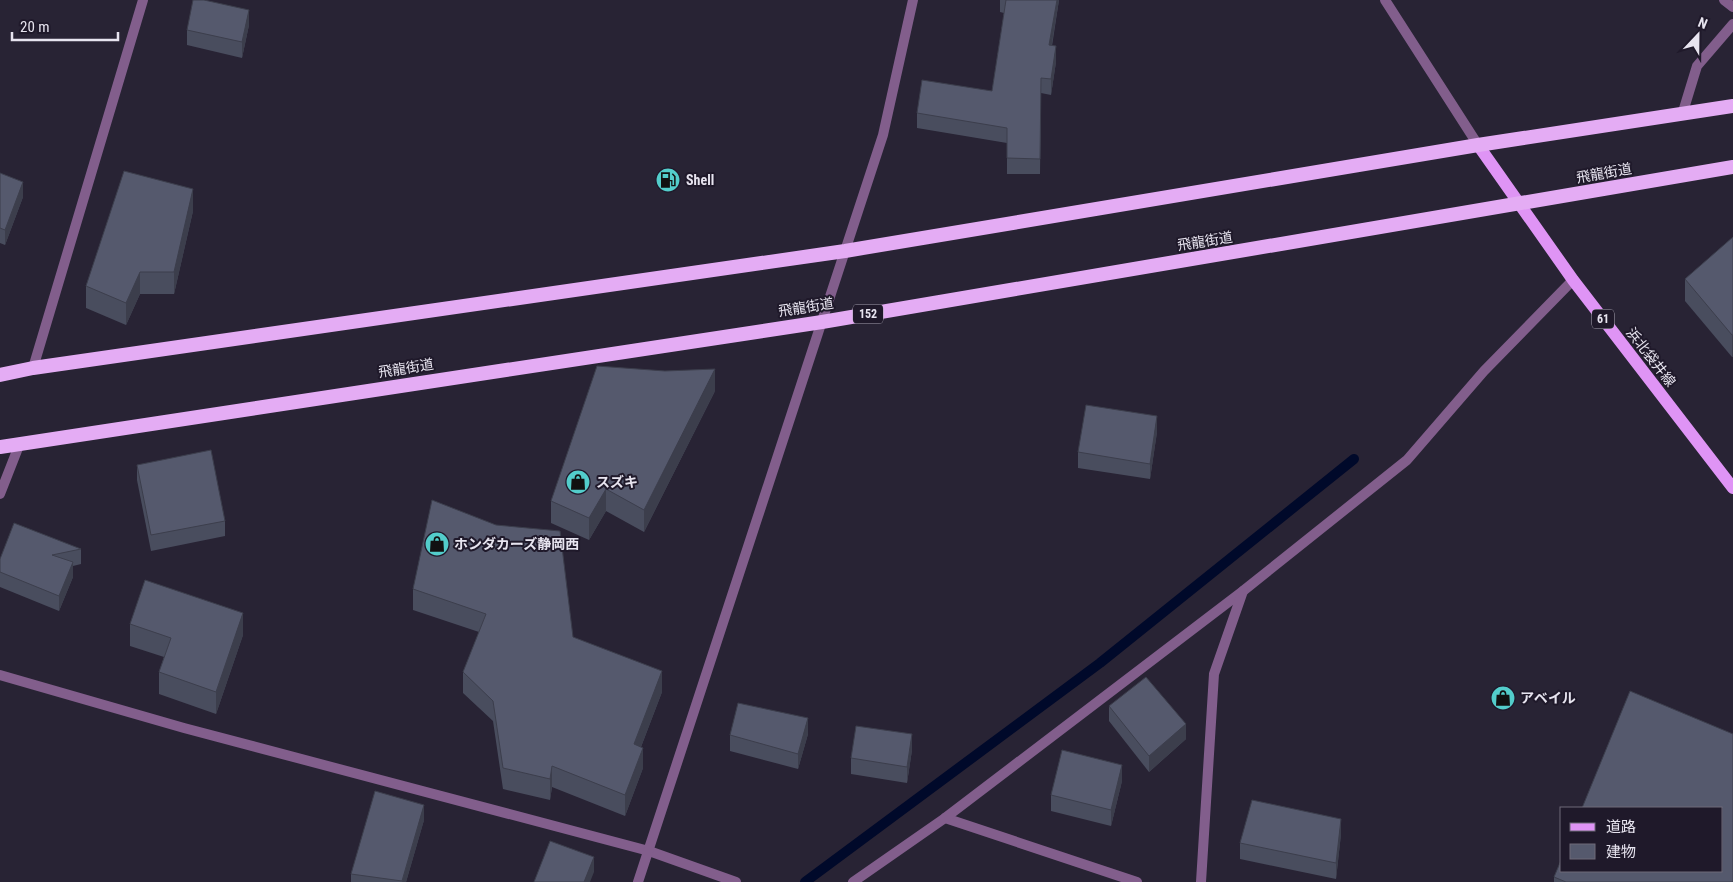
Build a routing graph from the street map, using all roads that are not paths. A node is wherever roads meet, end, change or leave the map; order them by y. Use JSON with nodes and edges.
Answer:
{"nodes":[{"id":1,"x":143,"y":0,"type":"edge"},
{"id":2,"x":913,"y":0,"type":"edge"},
{"id":3,"x":1385,"y":0,"type":"edge"},
{"id":4,"x":1724,"y":0,"type":"edge"},
{"id":5,"x":1733,"y":7,"type":"edge"},
{"id":6,"x":1733,"y":24,"type":"edge"},
{"id":7,"x":1733,"y":106,"type":"edge"},
{"id":8,"x":1682,"y":115,"type":"junction"},
{"id":9,"x":1478,"y":145,"type":"junction"},
{"id":10,"x":1733,"y":167,"type":"edge"},
{"id":11,"x":1519,"y":205,"type":"junction"},
{"id":12,"x":845,"y":251,"type":"junction"},
{"id":13,"x":1573,"y":280,"type":"junction"},
{"id":14,"x":822,"y":322,"type":"junction"},
{"id":15,"x":33,"y":368,"type":"junction"},
{"id":16,"x":0,"y":375,"type":"edge"},
{"id":17,"x":20,"y":443,"type":"junction"},
{"id":18,"x":0,"y":446,"type":"edge"},
{"id":19,"x":1733,"y":488,"type":"edge"},
{"id":20,"x":0,"y":494,"type":"edge"},
{"id":21,"x":1242,"y":591,"type":"junction"},
{"id":22,"x":0,"y":675,"type":"edge"},
{"id":23,"x":945,"y":818,"type":"junction"},
{"id":24,"x":649,"y":851,"type":"junction"},
{"id":25,"x":638,"y":882,"type":"edge"},
{"id":26,"x":736,"y":882,"type":"edge"},
{"id":27,"x":853,"y":882,"type":"edge"},
{"id":28,"x":1137,"y":882,"type":"edge"},
{"id":29,"x":1201,"y":882,"type":"edge"}],
"edges":[{"from":1,"to":15,"type":"street"},
{"from":2,"to":12,"type":"street"},
{"from":3,"to":9,"type":"street"},
{"from":4,"to":5,"type":"street"},
{"from":6,"to":8,"type":"street"},
{"from":7,"to":8,"type":"highway"},
{"from":8,"to":9,"type":"highway"},
{"from":9,"to":11,"type":"main road","name":"浜北袋井線","number":"61"},
{"from":9,"to":12,"type":"highway"},
{"from":10,"to":11,"type":"highway","name":"飛龍街道","number":"152"},
{"from":11,"to":13,"type":"main road","name":"浜北袋井線","number":"61"},
{"from":11,"to":14,"type":"highway","name":"飛龍街道","number":"152"},
{"from":12,"to":14,"type":"street"},
{"from":12,"to":15,"type":"highway"},
{"from":13,"to":19,"type":"main road","name":"浜北袋井線","number":"61"},
{"from":13,"to":21,"type":"street"},
{"from":14,"to":17,"type":"highway","name":"飛龍街道","number":"152"},
{"from":14,"to":24,"type":"street"},
{"from":15,"to":16,"type":"highway"},
{"from":17,"to":18,"type":"highway","name":"飛龍街道","number":"152"},
{"from":17,"to":20,"type":"street"},
{"from":21,"to":23,"type":"street"},
{"from":21,"to":29,"type":"street"},
{"from":22,"to":24,"type":"street"},
{"from":23,"to":27,"type":"street"},
{"from":23,"to":28,"type":"street"},
{"from":24,"to":25,"type":"street"},
{"from":24,"to":26,"type":"street"}]}
